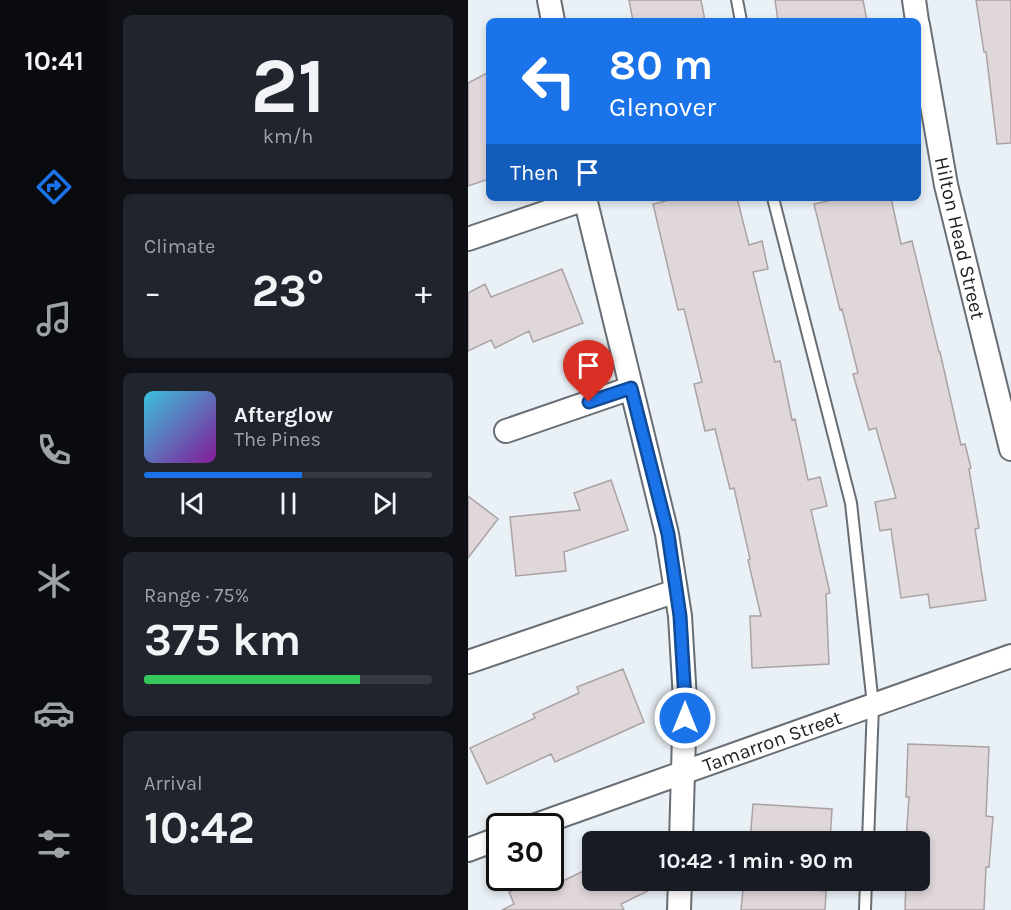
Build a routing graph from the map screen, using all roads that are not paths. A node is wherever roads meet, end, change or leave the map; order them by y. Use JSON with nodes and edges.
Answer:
{"nodes":[{"id":1,"x":549,"y":0,"type":"edge"},
{"id":2,"x":737,"y":0,"type":"edge"},
{"id":3,"x":914,"y":0,"type":"edge"},
{"id":4,"x":552,"y":18,"type":"edge"},
{"id":5,"x":740,"y":18,"type":"edge"},
{"id":6,"x":917,"y":18,"type":"edge"},
{"id":7,"x":921,"y":40,"type":"edge"},
{"id":8,"x":579,"y":201,"type":"edge"},
{"id":9,"x":585,"y":201,"type":"edge"},
{"id":10,"x":774,"y":201,"type":"edge"},
{"id":11,"x":468,"y":239,"type":"edge"},
{"id":12,"x":631,"y":388,"type":"junction"},
{"id":13,"x":506,"y":431,"type":"dead end"},
{"id":14,"x":1011,"y":449,"type":"edge"},
{"id":15,"x":676,"y":591,"type":"junction"},
{"id":16,"x":1011,"y":656,"type":"edge"},
{"id":17,"x":468,"y":662,"type":"edge"},
{"id":18,"x":873,"y":705,"type":"junction"},
{"id":19,"x":683,"y":773,"type":"junction"},
{"id":20,"x":564,"y":815,"type":"edge"},
{"id":21,"x":681,"y":831,"type":"edge"},
{"id":22,"x":868,"y":831,"type":"edge"},
{"id":23,"x":486,"y":840,"type":"edge"},
{"id":24,"x":470,"y":842,"type":"edge"},
{"id":25,"x":680,"y":891,"type":"edge"},
{"id":26,"x":866,"y":891,"type":"edge"},
{"id":27,"x":679,"y":910,"type":"edge"},
{"id":28,"x":865,"y":910,"type":"edge"}],
"edges":[{"from":1,"to":4,"type":"street"},
{"from":2,"to":5,"type":"lane"},
{"from":3,"to":6,"type":"street","name":"Hilton Head Street"},
{"from":7,"to":14,"type":"street","name":"Hilton Head Street"},
{"from":8,"to":11,"type":"street"},
{"from":9,"to":12,"type":"street"},
{"from":10,"to":18,"type":"lane"},
{"from":12,"to":13,"type":"street"},
{"from":12,"to":15,"type":"street"},
{"from":15,"to":17,"type":"street"},
{"from":15,"to":19,"type":"street"},
{"from":16,"to":18,"type":"street","name":"Tamarron Street"},
{"from":18,"to":19,"type":"street","name":"Tamarron Street"},
{"from":18,"to":22,"type":"lane"},
{"from":19,"to":20,"type":"street","name":"Tamarron Street"},
{"from":19,"to":21,"type":"street"},
{"from":23,"to":24,"type":"street"},
{"from":25,"to":27,"type":"street"},
{"from":26,"to":28,"type":"lane"}]}
